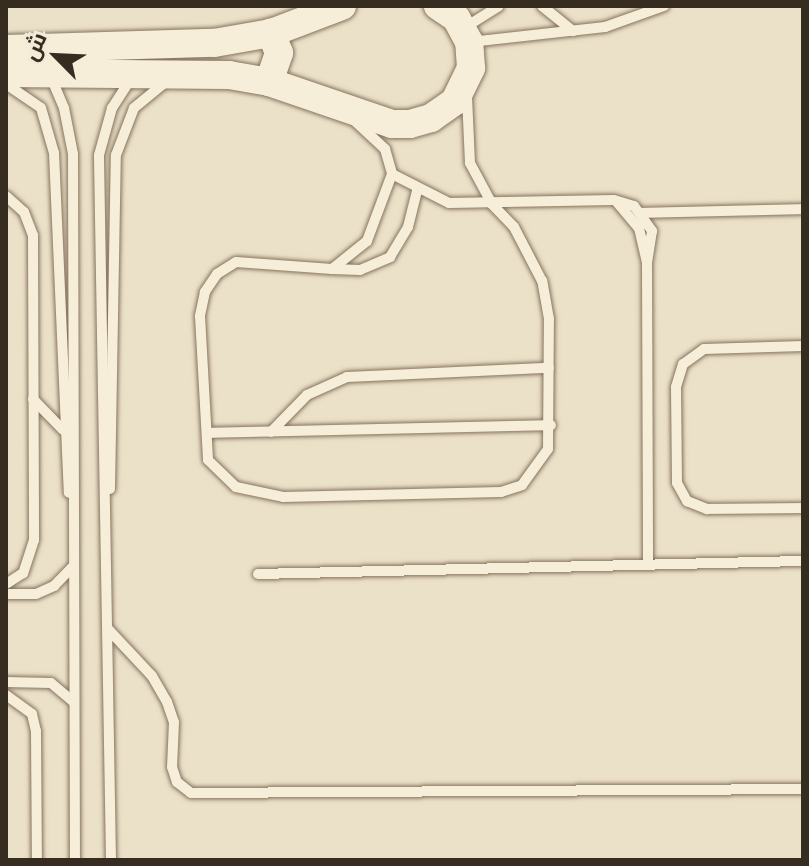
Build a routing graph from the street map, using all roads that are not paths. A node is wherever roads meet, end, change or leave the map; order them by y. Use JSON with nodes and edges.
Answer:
{"nodes":[{"id":1,"x":342,"y":6,"type":"edge"},
{"id":2,"x":438,"y":6,"type":"edge"},
{"id":3,"x":499,"y":6,"type":"edge"},
{"id":4,"x":542,"y":6,"type":"edge"},
{"id":5,"x":664,"y":6,"type":"edge"},
{"id":6,"x":573,"y":31,"type":"junction"},
{"id":7,"x":271,"y":33,"type":"junction"},
{"id":8,"x":466,"y":35,"type":"junction"},
{"id":9,"x":6,"y":49,"type":"edge"},
{"id":10,"x":6,"y":73,"type":"edge"},
{"id":11,"x":50,"y":73,"type":"junction"},
{"id":12,"x":134,"y":75,"type":"junction"},
{"id":13,"x":175,"y":75,"type":"junction"},
{"id":14,"x":269,"y":82,"type":"junction"},
{"id":15,"x":467,"y":83,"type":"junction"},
{"id":16,"x":6,"y":84,"type":"edge"},
{"id":17,"x":340,"y":107,"type":"junction"},
{"id":18,"x":392,"y":174,"type":"junction"},
{"id":19,"x":417,"y":190,"type":"junction"},
{"id":20,"x":6,"y":196,"type":"edge"},
{"id":21,"x":614,"y":200,"type":"junction"},
{"id":22,"x":492,"y":204,"type":"junction"},
{"id":23,"x":803,"y":209,"type":"edge"},
{"id":24,"x":642,"y":213,"type":"junction"},
{"id":25,"x":647,"y":262,"type":"junction"},
{"id":26,"x":332,"y":269,"type":"junction"},
{"id":27,"x":803,"y":346,"type":"edge"},
{"id":28,"x":549,"y":368,"type":"junction"},
{"id":29,"x":33,"y":399,"type":"junction"},
{"id":30,"x":551,"y":425,"type":"junction"},
{"id":31,"x":63,"y":430,"type":"junction"},
{"id":32,"x":271,"y":432,"type":"junction"},
{"id":33,"x":207,"y":433,"type":"junction"},
{"id":34,"x":803,"y":508,"type":"edge"},
{"id":35,"x":73,"y":541,"type":"junction"},
{"id":36,"x":108,"y":543,"type":"junction"},
{"id":37,"x":803,"y":561,"type":"edge"},
{"id":38,"x":648,"y":562,"type":"junction"},
{"id":39,"x":73,"y":566,"type":"junction"},
{"id":40,"x":258,"y":574,"type":"dead end"},
{"id":41,"x":6,"y":584,"type":"edge"},
{"id":42,"x":6,"y":594,"type":"edge"},
{"id":43,"x":108,"y":629,"type":"junction"},
{"id":44,"x":6,"y":682,"type":"edge"},
{"id":45,"x":6,"y":695,"type":"edge"},
{"id":46,"x":74,"y":702,"type":"junction"},
{"id":47,"x":803,"y":789,"type":"edge"},
{"id":48,"x":37,"y":860,"type":"edge"},
{"id":49,"x":75,"y":860,"type":"edge"},
{"id":50,"x":111,"y":860,"type":"edge"}],
"edges":[{"from":1,"to":7,"type":"main road"},
{"from":2,"to":8,"type":"main road"},
{"from":3,"to":8,"type":"lane"},
{"from":4,"to":6,"type":"lane"},
{"from":5,"to":6,"type":"lane"},
{"from":6,"to":8,"type":"lane"},
{"from":7,"to":9,"type":"main road"},
{"from":7,"to":14,"type":"main road"},
{"from":8,"to":15,"type":"main road"},
{"from":10,"to":11,"type":"main road"},
{"from":11,"to":12,"type":"main road"},
{"from":11,"to":35,"type":"lane"},
{"from":12,"to":13,"type":"main road"},
{"from":12,"to":36,"type":"lane"},
{"from":13,"to":14,"type":"main road"},
{"from":13,"to":36,"type":"lane"},
{"from":14,"to":17,"type":"main road"},
{"from":15,"to":17,"type":"main road"},
{"from":15,"to":22,"type":"lane"},
{"from":16,"to":31,"type":"lane"},
{"from":17,"to":18,"type":"lane"},
{"from":18,"to":19,"type":"lane"},
{"from":18,"to":26,"type":"lane"},
{"from":19,"to":22,"type":"lane"},
{"from":19,"to":26,"type":"lane"},
{"from":20,"to":29,"type":"lane"},
{"from":21,"to":22,"type":"lane"},
{"from":21,"to":24,"type":"lane"},
{"from":21,"to":25,"type":"lane"},
{"from":22,"to":28,"type":"lane"},
{"from":23,"to":24,"type":"lane"},
{"from":24,"to":25,"type":"lane"},
{"from":25,"to":38,"type":"lane"},
{"from":26,"to":33,"type":"lane"},
{"from":27,"to":34,"type":"lane"},
{"from":28,"to":30,"type":"lane"},
{"from":28,"to":32,"type":"lane"},
{"from":29,"to":31,"type":"lane"},
{"from":29,"to":41,"type":"lane"},
{"from":30,"to":32,"type":"lane"},
{"from":30,"to":33,"type":"lane"},
{"from":31,"to":35,"type":"lane"},
{"from":32,"to":33,"type":"lane"},
{"from":35,"to":39,"type":"lane"},
{"from":36,"to":43,"type":"lane"},
{"from":37,"to":38,"type":"lane"},
{"from":38,"to":40,"type":"lane"},
{"from":39,"to":42,"type":"lane"},
{"from":39,"to":46,"type":"lane"},
{"from":43,"to":47,"type":"lane"},
{"from":43,"to":50,"type":"lane"},
{"from":44,"to":46,"type":"lane"},
{"from":45,"to":48,"type":"lane"},
{"from":46,"to":49,"type":"lane"}]}
